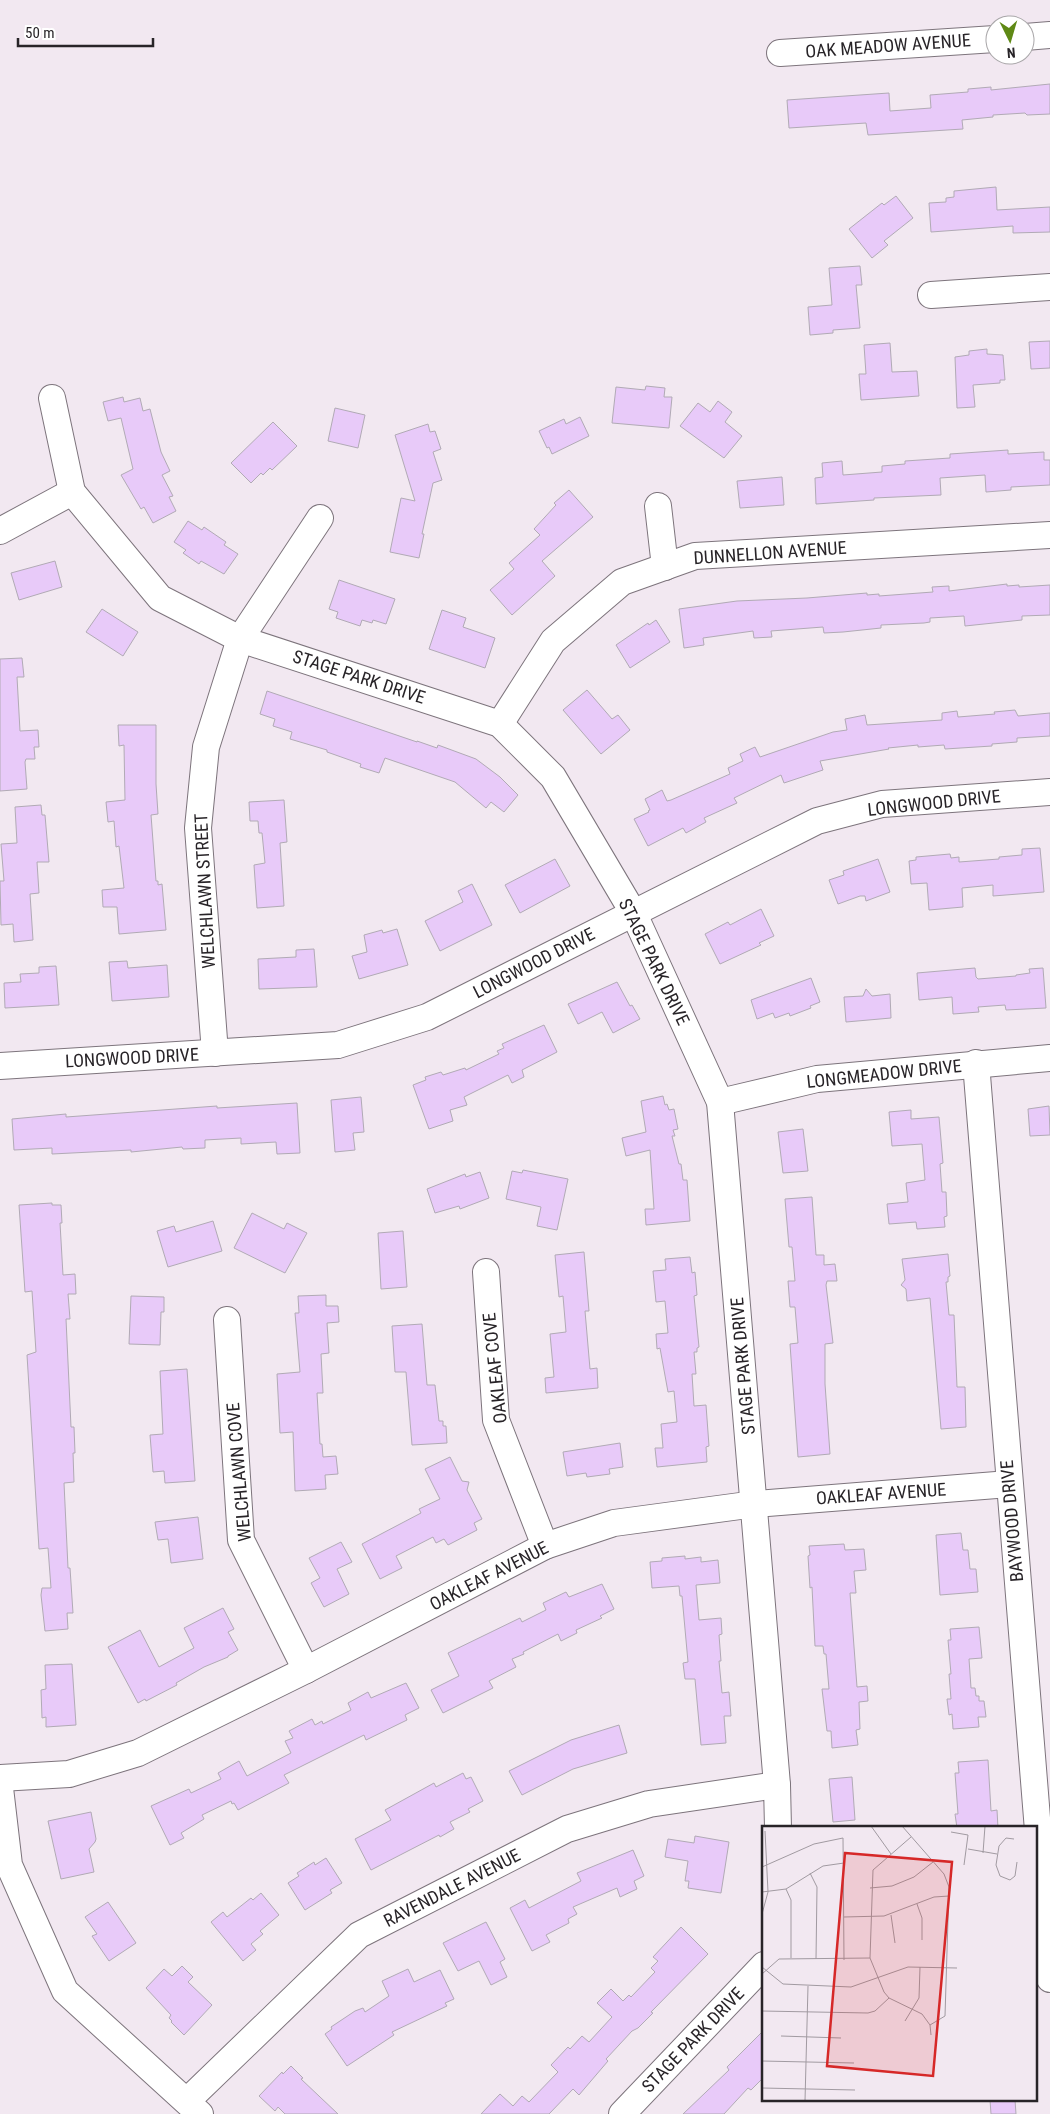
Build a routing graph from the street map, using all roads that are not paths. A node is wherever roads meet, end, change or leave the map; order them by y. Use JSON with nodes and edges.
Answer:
{"nodes":[{"id":1,"x":1050,"y":35,"type":"edge"},
{"id":2,"x":1035,"y":36,"type":"edge"},
{"id":3,"x":985,"y":40,"type":"edge"},
{"id":4,"x":780,"y":53,"type":"dead end"},
{"id":5,"x":1050,"y":287,"type":"edge"},
{"id":6,"x":932,"y":295,"type":"dead end"},
{"id":7,"x":52,"y":398,"type":"dead end"},
{"id":8,"x":72,"y":492,"type":"junction"},
{"id":9,"x":658,"y":506,"type":"dead end"},
{"id":10,"x":320,"y":518,"type":"dead end"},
{"id":11,"x":0,"y":531,"type":"edge"},
{"id":12,"x":1050,"y":535,"type":"edge"},
{"id":13,"x":665,"y":567,"type":"junction"},
{"id":14,"x":240,"y":638,"type":"junction"},
{"id":15,"x":500,"y":724,"type":"junction"},
{"id":16,"x":1050,"y":792,"type":"edge"},
{"id":17,"x":634,"y":914,"type":"junction"},
{"id":18,"x":215,"y":1053,"type":"junction"},
{"id":19,"x":1050,"y":1058,"type":"edge"},
{"id":20,"x":976,"y":1063,"type":"junction"},
{"id":21,"x":0,"y":1066,"type":"edge"},
{"id":22,"x":720,"y":1102,"type":"junction"},
{"id":23,"x":486,"y":1272,"type":"dead end"},
{"id":24,"x":227,"y":1320,"type":"dead end"},
{"id":25,"x":1009,"y":1484,"type":"junction"},
{"id":26,"x":754,"y":1504,"type":"junction"},
{"id":27,"x":545,"y":1546,"type":"junction"},
{"id":28,"x":306,"y":1670,"type":"junction"},
{"id":29,"x":0,"y":1778,"type":"edge"},
{"id":30,"x":777,"y":1784,"type":"junction"},
{"id":31,"x":0,"y":1788,"type":"edge"},
{"id":32,"x":778,"y":1826,"type":"edge"},
{"id":33,"x":1037,"y":1826,"type":"edge"},
{"id":34,"x":1038,"y":1834,"type":"edge"},
{"id":35,"x":762,"y":1967,"type":"edge"},
{"id":36,"x":1050,"y":1979,"type":"edge"},
{"id":37,"x":193,"y":2108,"type":"edge"},
{"id":38,"x":622,"y":2114,"type":"edge"}],
"edges":[{"from":1,"to":2,"type":"street"},
{"from":3,"to":4,"type":"street","name":"OAK MEADOW AVENUE"},
{"from":5,"to":6,"type":"street"},
{"from":7,"to":8,"type":"street","name":"STAGE PARK DRIVE"},
{"from":8,"to":11,"type":"street"},
{"from":8,"to":14,"type":"street","name":"STAGE PARK DRIVE"},
{"from":9,"to":13,"type":"street"},
{"from":10,"to":14,"type":"street","name":"WELCHLAWN STREET"},
{"from":12,"to":13,"type":"street","name":"DUNNELLON AVENUE"},
{"from":13,"to":15,"type":"street","name":"DUNNELLON AVENUE"},
{"from":14,"to":15,"type":"street","name":"STAGE PARK DRIVE"},
{"from":14,"to":18,"type":"street","name":"WELCHLAWN STREET"},
{"from":15,"to":17,"type":"street","name":"STAGE PARK DRIVE"},
{"from":16,"to":17,"type":"street","name":"LONGWOOD DRIVE"},
{"from":17,"to":18,"type":"street","name":"LONGWOOD DRIVE"},
{"from":17,"to":22,"type":"street","name":"STAGE PARK DRIVE"},
{"from":18,"to":21,"type":"street","name":"LONGWOOD DRIVE"},
{"from":19,"to":20,"type":"street","name":"LONGMEADOW DRIVE"},
{"from":20,"to":22,"type":"street","name":"LONGMEADOW DRIVE"},
{"from":20,"to":25,"type":"street","name":"BAYWOOD DRIVE"},
{"from":22,"to":26,"type":"street","name":"STAGE PARK DRIVE"},
{"from":23,"to":27,"type":"street","name":"OAKLEAF COVE"},
{"from":24,"to":28,"type":"street","name":"WELCHLAWN COVE"},
{"from":25,"to":26,"type":"street","name":"OAKLEAF AVENUE"},
{"from":25,"to":33,"type":"street","name":"BAYWOOD DRIVE"},
{"from":26,"to":27,"type":"street","name":"OAKLEAF AVENUE"},
{"from":26,"to":30,"type":"street","name":"STAGE PARK DRIVE"},
{"from":27,"to":28,"type":"street","name":"OAKLEAF AVENUE"},
{"from":28,"to":29,"type":"street","name":"OAKLEAF AVENUE"},
{"from":30,"to":32,"type":"street","name":"STAGE PARK DRIVE"},
{"from":30,"to":37,"type":"street","name":"RAVENDALE AVENUE"},
{"from":31,"to":37,"type":"street"},
{"from":34,"to":36,"type":"street","name":"BAYWOOD DRIVE"},
{"from":35,"to":38,"type":"street","name":"STAGE PARK DRIVE"}]}
